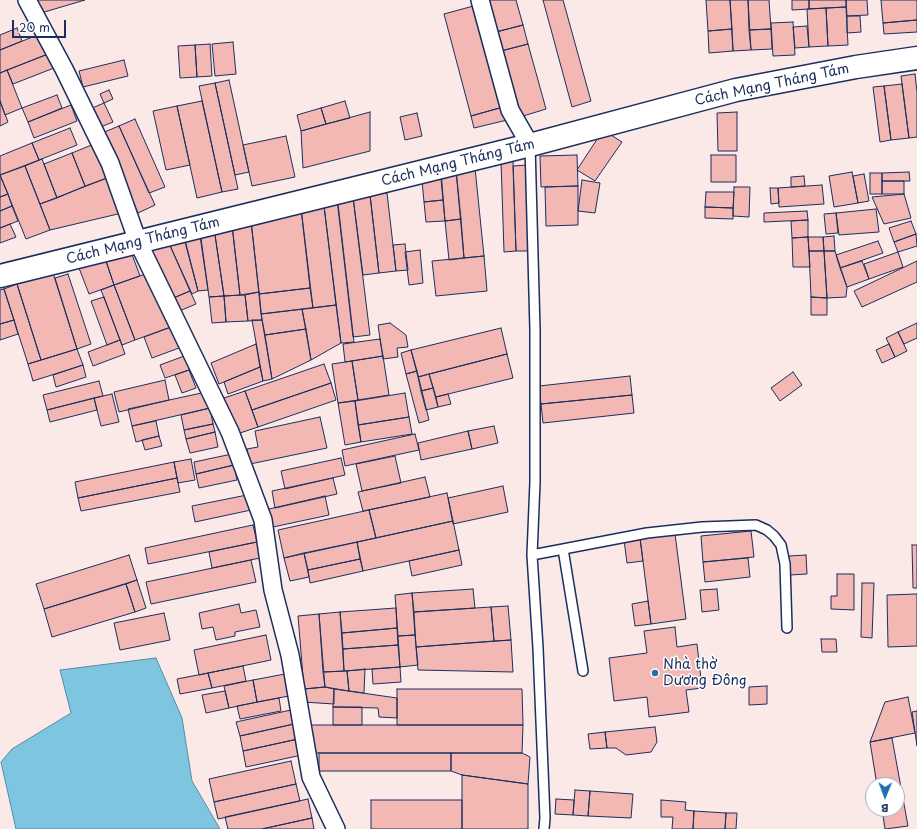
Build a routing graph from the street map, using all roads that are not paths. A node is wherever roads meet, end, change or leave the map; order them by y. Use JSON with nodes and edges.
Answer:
{"nodes":[{"id":1,"x":27,"y":0,"type":"edge"},
{"id":2,"x":480,"y":0,"type":"edge"},
{"id":3,"x":917,"y":58,"type":"edge"},
{"id":4,"x":530,"y":146,"type":"junction"},
{"id":5,"x":138,"y":242,"type":"junction"},
{"id":6,"x":0,"y":276,"type":"edge"},
{"id":7,"x":563,"y":549,"type":"junction"},
{"id":8,"x":532,"y":555,"type":"junction"},
{"id":9,"x":787,"y":628,"type":"dead end"},
{"id":10,"x":583,"y":671,"type":"dead end"},
{"id":11,"x":336,"y":829,"type":"edge"},
{"id":12,"x":544,"y":829,"type":"edge"}],
"edges":[{"from":1,"to":5,"type":"street"},
{"from":2,"to":4,"type":"street"},
{"from":3,"to":4,"type":"street","name":"Cách Mạng Tháng Tám"},
{"from":4,"to":5,"type":"street","name":"Cách Mạng Tháng Tám"},
{"from":4,"to":8,"type":"lane"},
{"from":5,"to":6,"type":"street","name":"Cách Mạng Tháng Tám"},
{"from":5,"to":11,"type":"street"},
{"from":7,"to":8,"type":"lane"},
{"from":7,"to":9,"type":"lane"},
{"from":7,"to":10,"type":"lane"},
{"from":8,"to":12,"type":"lane"}]}
